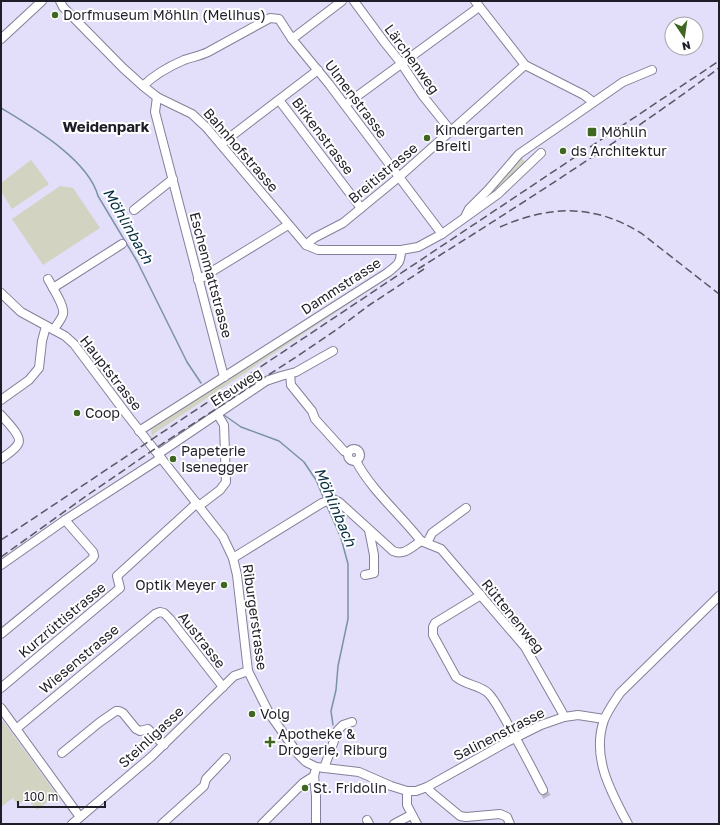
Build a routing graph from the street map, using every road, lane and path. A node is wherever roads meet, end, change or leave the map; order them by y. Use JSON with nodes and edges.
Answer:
{"nodes":[{"id":1,"x":42,"y":1,"type":"edge"},
{"id":2,"x":60,"y":1,"type":"edge"},
{"id":3,"x":342,"y":1,"type":"edge"},
{"id":4,"x":354,"y":1,"type":"edge"},
{"id":5,"x":477,"y":4,"type":"edge"},
{"id":6,"x":292,"y":39,"type":"junction"},
{"id":7,"x":1,"y":40,"type":"edge"},
{"id":8,"x":401,"y":63,"type":"junction"},
{"id":9,"x":525,"y":65,"type":"junction"},
{"id":10,"x":318,"y":70,"type":"junction"},
{"id":11,"x":652,"y":70,"type":"dead end"},
{"id":12,"x":143,"y":86,"type":"junction"},
{"id":13,"x":158,"y":96,"type":"junction"},
{"id":14,"x":279,"y":100,"type":"junction"},
{"id":15,"x":593,"y":102,"type":"junction"},
{"id":16,"x":345,"y":105,"type":"junction"},
{"id":17,"x":451,"y":131,"type":"junction"},
{"id":18,"x":221,"y":144,"type":"junction"},
{"id":19,"x":541,"y":153,"type":"dead end"},
{"id":20,"x":399,"y":177,"type":"junction"},
{"id":21,"x":173,"y":179,"type":"junction"},
{"id":22,"x":361,"y":208,"type":"junction"},
{"id":23,"x":134,"y":210,"type":"dead end"},
{"id":24,"x":466,"y":218,"type":"junction"},
{"id":25,"x":288,"y":225,"type":"junction"},
{"id":26,"x":442,"y":234,"type":"junction"},
{"id":27,"x":122,"y":244,"type":"dead end"},
{"id":28,"x":306,"y":245,"type":"junction"},
{"id":29,"x":401,"y":250,"type":"junction"},
{"id":30,"x":48,"y":279,"type":"dead end"},
{"id":31,"x":198,"y":280,"type":"junction"},
{"id":32,"x":53,"y":288,"type":"junction"},
{"id":33,"x":1,"y":292,"type":"edge"},
{"id":34,"x":50,"y":328,"type":"junction"},
{"id":35,"x":333,"y":351,"type":"dead end"},
{"id":36,"x":290,"y":374,"type":"junction"},
{"id":37,"x":224,"y":377,"type":"junction"},
{"id":38,"x":1,"y":400,"type":"edge"},
{"id":39,"x":221,"y":413,"type":"junction"},
{"id":40,"x":1,"y":415,"type":"edge"},
{"id":41,"x":139,"y":430,"type":"junction"},
{"id":42,"x":160,"y":456,"type":"junction"},
{"id":43,"x":1,"y":459,"type":"edge"},
{"id":44,"x":198,"y":504,"type":"junction"},
{"id":45,"x":466,"y":508,"type":"dead end"},
{"id":46,"x":65,"y":520,"type":"junction"},
{"id":47,"x":369,"y":530,"type":"junction"},
{"id":48,"x":424,"y":542,"type":"junction"},
{"id":49,"x":233,"y":558,"type":"junction"},
{"id":50,"x":1,"y":565,"type":"edge"},
{"id":51,"x":365,"y":576,"type":"dead end"},
{"id":52,"x":481,"y":595,"type":"junction"},
{"id":53,"x":719,"y":596,"type":"edge"},
{"id":54,"x":160,"y":612,"type":"joint"},
{"id":55,"x":1,"y":634,"type":"edge"},
{"id":56,"x":248,"y":671,"type":"junction"},
{"id":57,"x":223,"y":687,"type":"junction"},
{"id":58,"x":1,"y":688,"type":"edge"},
{"id":59,"x":1,"y":708,"type":"edge"},
{"id":60,"x":564,"y":717,"type":"junction"},
{"id":61,"x":604,"y":719,"type":"junction"},
{"id":62,"x":352,"y":722,"type":"dead end"},
{"id":63,"x":16,"y":729,"type":"junction"},
{"id":64,"x":516,"y":737,"type":"junction"},
{"id":65,"x":164,"y":745,"type":"junction"},
{"id":66,"x":62,"y":753,"type":"dead end"},
{"id":67,"x":226,"y":758,"type":"dead end"},
{"id":68,"x":320,"y":768,"type":"junction"},
{"id":69,"x":314,"y":776,"type":"junction"},
{"id":70,"x":427,"y":787,"type":"junction"},
{"id":71,"x":543,"y":790,"type":"tunnel mouth"},
{"id":72,"x":407,"y":791,"type":"junction"},
{"id":73,"x":411,"y":815,"type":"junction"},
{"id":74,"x":80,"y":817,"type":"junction"},
{"id":75,"x":468,"y":821,"type":"edge"},
{"id":76,"x":72,"y":824,"type":"edge"},
{"id":77,"x":162,"y":824,"type":"edge"},
{"id":78,"x":262,"y":824,"type":"edge"},
{"id":79,"x":316,"y":824,"type":"edge"},
{"id":80,"x":394,"y":824,"type":"edge"},
{"id":81,"x":417,"y":824,"type":"edge"},
{"id":82,"x":510,"y":824,"type":"edge"},
{"id":83,"x":628,"y":824,"type":"edge"}],
"edges":[{"from":1,"to":7,"type":"street"},
{"from":2,"to":12,"type":"street","name":"Bahnhofstrasse"},
{"from":3,"to":6,"type":"street"},
{"from":4,"to":8,"type":"street","name":"Lärchenweg"},
{"from":5,"to":8,"type":"street"},
{"from":5,"to":9,"type":"street"},
{"from":6,"to":10,"type":"street","name":"Ulmenstrasse"},
{"from":6,"to":12,"type":"street","name":"Ulmenstrasse"},
{"from":8,"to":16,"type":"street"},
{"from":8,"to":17,"type":"street","name":"Lärchenweg"},
{"from":9,"to":15,"type":"street"},
{"from":9,"to":17,"type":"street","name":"Breitistrasse"},
{"from":10,"to":14,"type":"street"},
{"from":10,"to":16,"type":"street","name":"Ulmenstrasse"},
{"from":11,"to":15,"type":"street"},
{"from":12,"to":13,"type":"street","name":"Bahnhofstrasse"},
{"from":13,"to":18,"type":"street","name":"Bahnhofstrasse"},
{"from":13,"to":21,"type":"street","name":"Eschenmattstrasse"},
{"from":14,"to":18,"type":"street"},
{"from":14,"to":22,"type":"street","name":"Birkenstrasse"},
{"from":15,"to":24,"type":"street"},
{"from":16,"to":20,"type":"street","name":"Ulmenstrasse"},
{"from":17,"to":20,"type":"street","name":"Breitistrasse"},
{"from":18,"to":25,"type":"street","name":"Bahnhofstrasse"},
{"from":19,"to":24,"type":"street"},
{"from":20,"to":22,"type":"street","name":"Breitistrasse"},
{"from":20,"to":26,"type":"street","name":"Ulmenstrasse"},
{"from":21,"to":23,"type":"street"},
{"from":21,"to":31,"type":"street","name":"Eschenmattstrasse"},
{"from":22,"to":28,"type":"street","name":"Breitistrasse"},
{"from":24,"to":26,"type":"street"},
{"from":25,"to":28,"type":"street","name":"Bahnhofstrasse"},
{"from":25,"to":31,"type":"street"},
{"from":26,"to":29,"type":"street"},
{"from":27,"to":32,"type":"street"},
{"from":28,"to":29,"type":"street"},
{"from":29,"to":37,"type":"street","name":"Dammstrasse"},
{"from":30,"to":32,"type":"street"},
{"from":31,"to":37,"type":"street","name":"Eschenmattstrasse"},
{"from":32,"to":34,"type":"street"},
{"from":33,"to":34,"type":"street","name":"Hauptstrasse"},
{"from":34,"to":38,"type":"street"},
{"from":34,"to":41,"type":"street","name":"Hauptstrasse"},
{"from":35,"to":36,"type":"street","name":"Efeuweg"},
{"from":36,"to":39,"type":"street","name":"Efeuweg"},
{"from":36,"to":48,"type":"street"},
{"from":37,"to":41,"type":"street","name":"Dammstrasse"},
{"from":39,"to":42,"type":"street","name":"Efeuweg"},
{"from":39,"to":44,"type":"street"},
{"from":40,"to":43,"type":"street"},
{"from":41,"to":42,"type":"street","name":"Riburgerstrasse"},
{"from":42,"to":44,"type":"street","name":"Riburgerstrasse"},
{"from":42,"to":46,"type":"street","name":"Efeuweg"},
{"from":44,"to":49,"type":"street","name":"Riburgerstrasse"},
{"from":44,"to":58,"type":"street","name":"Kurzrüttistrasse"},
{"from":45,"to":48,"type":"street"},
{"from":46,"to":50,"type":"street","name":"Efeuweg"},
{"from":46,"to":55,"type":"street"},
{"from":47,"to":48,"type":"street"},
{"from":47,"to":49,"type":"street"},
{"from":47,"to":51,"type":"street"},
{"from":48,"to":52,"type":"street","name":"Rüttenenweg"},
{"from":49,"to":56,"type":"street","name":"Riburgerstrasse"},
{"from":52,"to":60,"type":"street","name":"Rüttenenweg"},
{"from":52,"to":64,"type":"street"},
{"from":53,"to":61,"type":"street"},
{"from":54,"to":57,"type":"street","name":"Austrasse"},
{"from":54,"to":63,"type":"street","name":"Wiesenstrasse"},
{"from":56,"to":57,"type":"street","name":"Steinligasse"},
{"from":56,"to":68,"type":"street","name":"Riburgerstrasse"},
{"from":57,"to":65,"type":"street","name":"Steinligasse"},
{"from":59,"to":63,"type":"street"},
{"from":60,"to":61,"type":"street","name":"Salinenstrasse"},
{"from":60,"to":64,"type":"street","name":"Salinenstrasse"},
{"from":61,"to":83,"type":"street"},
{"from":62,"to":68,"type":"street"},
{"from":63,"to":74,"type":"street"},
{"from":64,"to":70,"type":"street","name":"Salinenstrasse"},
{"from":64,"to":71,"type":"street"},
{"from":65,"to":66,"type":"street"},
{"from":65,"to":74,"type":"street","name":"Steinligasse"},
{"from":67,"to":77,"type":"street"},
{"from":68,"to":69,"type":"street"},
{"from":68,"to":72,"type":"street","name":"Salinenstrasse"},
{"from":69,"to":78,"type":"street"},
{"from":69,"to":79,"type":"street"},
{"from":70,"to":72,"type":"street","name":"Salinenstrasse"},
{"from":70,"to":75,"type":"street"},
{"from":72,"to":73,"type":"street"},
{"from":73,"to":80,"type":"street"},
{"from":73,"to":81,"type":"street"},
{"from":74,"to":76,"type":"street","name":"Steinligasse"},
{"from":75,"to":82,"type":"street"}]}
